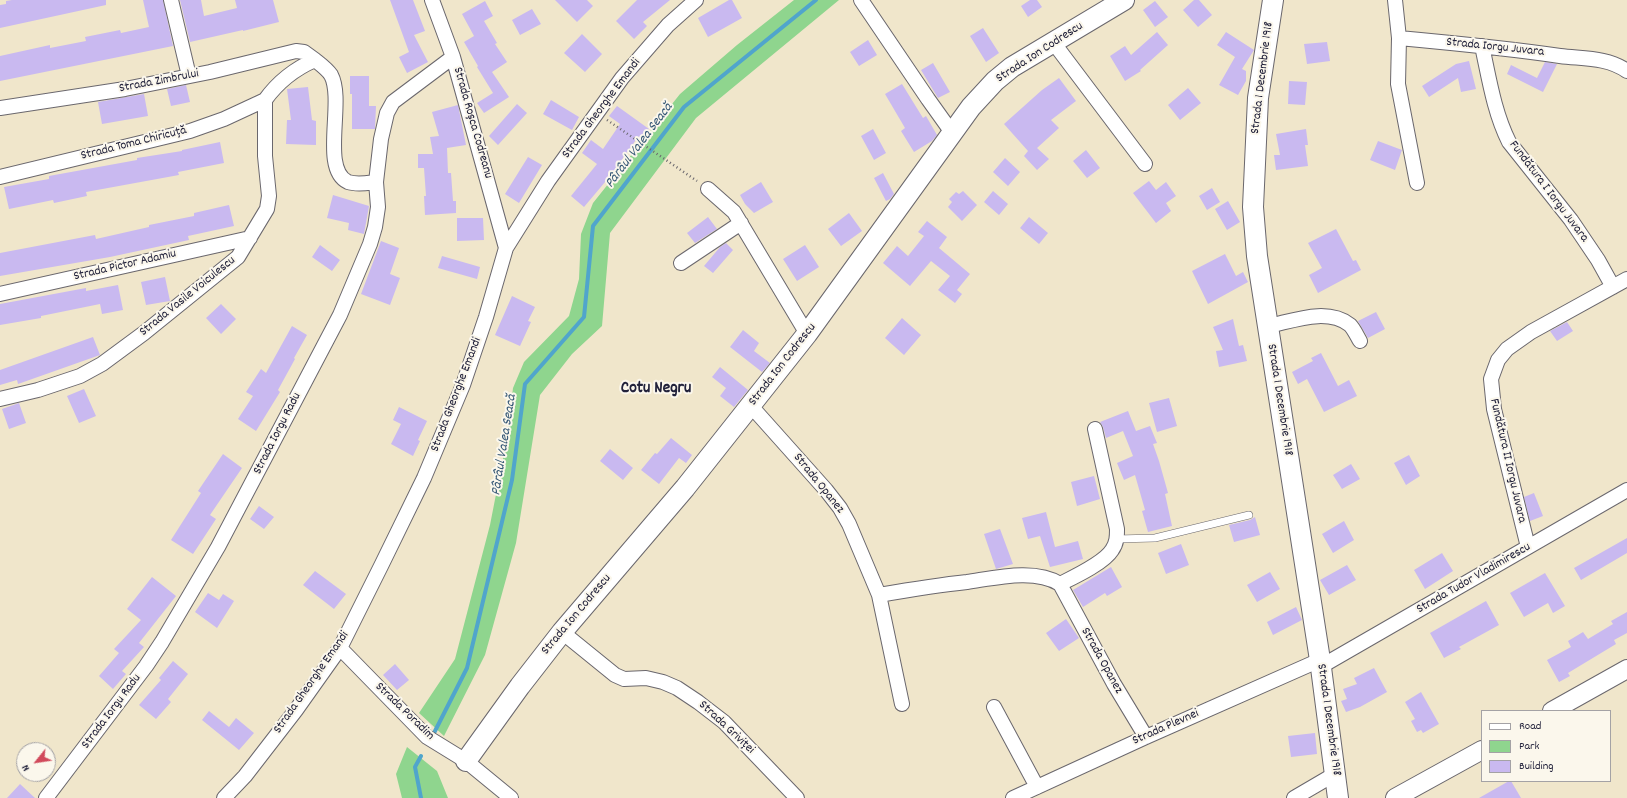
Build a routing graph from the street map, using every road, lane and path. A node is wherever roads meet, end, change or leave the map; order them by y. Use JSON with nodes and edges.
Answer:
{"nodes":[{"id":1,"x":171,"y":0,"type":"edge"},
{"id":2,"x":432,"y":0,"type":"edge"},
{"id":3,"x":696,"y":0,"type":"edge"},
{"id":4,"x":861,"y":0,"type":"edge"},
{"id":5,"x":1124,"y":0,"type":"edge"},
{"id":6,"x":1273,"y":0,"type":"edge"},
{"id":7,"x":1395,"y":0,"type":"edge"},
{"id":8,"x":1399,"y":38,"type":"junction"},
{"id":9,"x":1053,"y":42,"type":"junction"},
{"id":10,"x":1482,"y":46,"type":"junction"},
{"id":11,"x":453,"y":57,"type":"junction"},
{"id":12,"x":315,"y":60,"type":"junction"},
{"id":13,"x":1627,"y":71,"type":"edge"},
{"id":14,"x":189,"y":76,"type":"junction"},
{"id":15,"x":265,"y":100,"type":"junction"},
{"id":16,"x":0,"y":108,"type":"edge"},
{"id":17,"x":597,"y":113,"type":"junction"},
{"id":18,"x":953,"y":134,"type":"junction"},
{"id":19,"x":1145,"y":164,"type":"dead end"},
{"id":20,"x":0,"y":177,"type":"edge"},
{"id":21,"x":376,"y":182,"type":"junction"},
{"id":22,"x":1416,"y":183,"type":"dead end"},
{"id":23,"x":708,"y":188,"type":"joint"},
{"id":24,"x":741,"y":223,"type":"junction"},
{"id":25,"x":250,"y":238,"type":"junction"},
{"id":26,"x":506,"y":248,"type":"junction"},
{"id":27,"x":681,"y":263,"type":"dead end"},
{"id":28,"x":1627,"y":279,"type":"edge"},
{"id":29,"x":1614,"y":287,"type":"junction"},
{"id":30,"x":0,"y":294,"type":"edge"},
{"id":31,"x":1268,"y":326,"type":"junction"},
{"id":32,"x":808,"y":334,"type":"junction"},
{"id":33,"x":1360,"y":341,"type":"dead end"},
{"id":34,"x":0,"y":399,"type":"edge"},
{"id":35,"x":751,"y":406,"type":"junction"},
{"id":36,"x":1095,"y":429,"type":"dead end"},
{"id":37,"x":1627,"y":490,"type":"edge"},
{"id":38,"x":1249,"y":515,"type":"dead end"},
{"id":39,"x":1117,"y":539,"type":"junction"},
{"id":40,"x":1528,"y":547,"type":"junction"},
{"id":41,"x":1060,"y":584,"type":"junction"},
{"id":42,"x":879,"y":595,"type":"junction"},
{"id":43,"x":562,"y":632,"type":"junction"},
{"id":44,"x":340,"y":648,"type":"junction"},
{"id":45,"x":1320,"y":663,"type":"junction"},
{"id":46,"x":1627,"y":669,"type":"edge"},
{"id":47,"x":902,"y":704,"type":"dead end"},
{"id":48,"x":994,"y":707,"type":"dead end"},
{"id":49,"x":1554,"y":710,"type":"edge"},
{"id":50,"x":1146,"y":737,"type":"junction"},
{"id":51,"x":1481,"y":751,"type":"edge"},
{"id":52,"x":458,"y":757,"type":"junction"},
{"id":53,"x":1335,"y":774,"type":"junction"},
{"id":54,"x":1037,"y":787,"type":"junction"},
{"id":55,"x":46,"y":798,"type":"edge"},
{"id":56,"x":224,"y":798,"type":"edge"},
{"id":57,"x":511,"y":798,"type":"edge"},
{"id":58,"x":797,"y":798,"type":"edge"},
{"id":59,"x":1013,"y":798,"type":"edge"},
{"id":60,"x":1294,"y":798,"type":"edge"},
{"id":61,"x":1338,"y":798,"type":"edge"},
{"id":62,"x":1395,"y":798,"type":"edge"}],
"edges":[{"from":1,"to":14,"type":"street"},
{"from":2,"to":11,"type":"street","name":"Strada Roșca Codreanu"},
{"from":3,"to":17,"type":"street","name":"Strada Gheorghe Emandi"},
{"from":4,"to":18,"type":"street"},
{"from":5,"to":9,"type":"main road","name":"Strada Ion Codrescu"},
{"from":6,"to":31,"type":"main road","name":"Strada 1 Decembrie 1918"},
{"from":7,"to":8,"type":"street"},
{"from":8,"to":10,"type":"street","name":"Strada Iorgu Juvara"},
{"from":8,"to":22,"type":"street"},
{"from":9,"to":18,"type":"main road","name":"Strada Ion Codrescu"},
{"from":9,"to":19,"type":"street"},
{"from":10,"to":13,"type":"street","name":"Strada Iorgu Juvara"},
{"from":10,"to":29,"type":"street","name":"Fundătura I Iorgu Juvara"},
{"from":11,"to":21,"type":"street","name":"Strada Iorgu Radu"},
{"from":11,"to":26,"type":"street","name":"Strada Roșca Codreanu"},
{"from":12,"to":14,"type":"street","name":"Strada Zimbrului"},
{"from":12,"to":15,"type":"street"},
{"from":12,"to":21,"type":"street"},
{"from":14,"to":16,"type":"street","name":"Strada Zimbrului"},
{"from":15,"to":20,"type":"street","name":"Strada Toma Chiricuță"},
{"from":15,"to":25,"type":"street","name":"Strada Vasile Voiculescu"},
{"from":17,"to":23,"type":"path"},
{"from":17,"to":26,"type":"street","name":"Strada Gheorghe Emandi"},
{"from":18,"to":32,"type":"main road","name":"Strada Ion Codrescu"},
{"from":21,"to":55,"type":"street","name":"Strada Iorgu Radu"},
{"from":23,"to":24,"type":"street"},
{"from":24,"to":27,"type":"street"},
{"from":24,"to":32,"type":"street"},
{"from":25,"to":30,"type":"street","name":"Strada Pictor Adamiu"},
{"from":25,"to":34,"type":"street","name":"Strada Vasile Voiculescu"},
{"from":26,"to":44,"type":"street","name":"Strada Gheorghe Emandi"},
{"from":28,"to":29,"type":"street","name":"Fundătura II Iorgu Juvara"},
{"from":29,"to":40,"type":"street","name":"Fundătura II Iorgu Juvara"},
{"from":31,"to":33,"type":"street"},
{"from":31,"to":45,"type":"main road","name":"Strada 1 Decembrie 1918"},
{"from":32,"to":35,"type":"main road","name":"Strada Ion Codrescu"},
{"from":35,"to":42,"type":"street","name":"Strada Opanez"},
{"from":35,"to":43,"type":"main road","name":"Strada Ion Codrescu"},
{"from":36,"to":39,"type":"street"},
{"from":37,"to":40,"type":"street","name":"Strada Tudor Vladimirescu"},
{"from":38,"to":39,"type":"lane"},
{"from":39,"to":41,"type":"street"},
{"from":40,"to":45,"type":"street","name":"Strada Tudor Vladimirescu"},
{"from":41,"to":42,"type":"street"},
{"from":41,"to":50,"type":"street","name":"Strada Opanez"},
{"from":42,"to":47,"type":"street","name":"Strada Opanez"},
{"from":43,"to":52,"type":"main road","name":"Strada Ion Codrescu"},
{"from":43,"to":58,"type":"street","name":"Strada Griviței"},
{"from":44,"to":52,"type":"street","name":"Strada Poradim"},
{"from":44,"to":56,"type":"street","name":"Strada Gheorghe Emandi"},
{"from":45,"to":50,"type":"street","name":"Strada Plevnei"},
{"from":45,"to":53,"type":"main road","name":"Strada 1 Decembrie 1918"},
{"from":46,"to":49,"type":"street"},
{"from":48,"to":54,"type":"street"},
{"from":50,"to":54,"type":"street","name":"Strada Plevnei"},
{"from":51,"to":62,"type":"street"},
{"from":52,"to":57,"type":"street","name":"Strada Poradim"},
{"from":53,"to":60,"type":"street"},
{"from":53,"to":61,"type":"main road","name":"Strada 1 Decembrie 1918"},
{"from":54,"to":59,"type":"street","name":"Strada Plevnei"}]}
